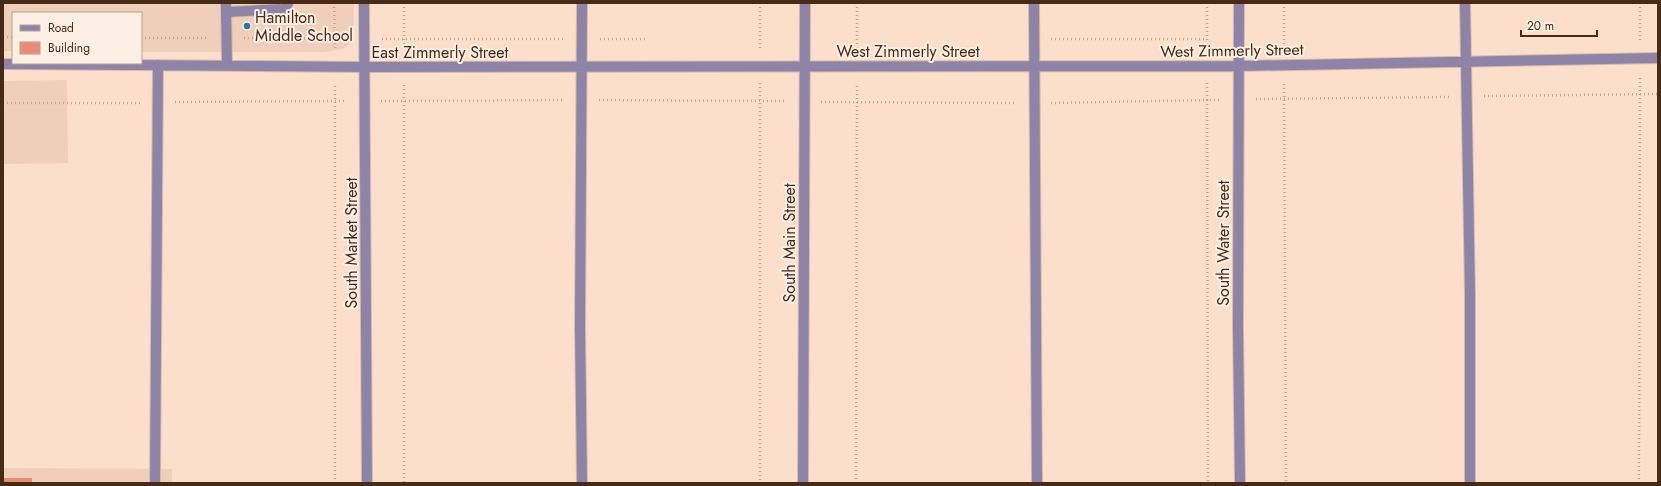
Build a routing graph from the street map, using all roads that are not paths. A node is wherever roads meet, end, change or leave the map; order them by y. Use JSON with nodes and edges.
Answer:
{"nodes":[{"id":1,"x":288,"y":3,"type":"edge"},
{"id":2,"x":364,"y":3,"type":"edge"},
{"id":3,"x":582,"y":3,"type":"edge"},
{"id":4,"x":805,"y":3,"type":"edge"},
{"id":5,"x":1034,"y":3,"type":"edge"},
{"id":6,"x":1239,"y":3,"type":"edge"},
{"id":7,"x":1465,"y":3,"type":"edge"},
{"id":8,"x":226,"y":8,"type":"edge"},
{"id":9,"x":1658,"y":58,"type":"edge"},
{"id":10,"x":1466,"y":61,"type":"junction"},
{"id":11,"x":3,"y":64,"type":"edge"},
{"id":12,"x":158,"y":65,"type":"junction"},
{"id":13,"x":227,"y":66,"type":"junction"},
{"id":14,"x":581,"y":66,"type":"junction"},
{"id":15,"x":805,"y":66,"type":"junction"},
{"id":16,"x":1034,"y":66,"type":"junction"},
{"id":17,"x":1239,"y":66,"type":"junction"},
{"id":18,"x":365,"y":67,"type":"junction"},
{"id":19,"x":155,"y":483,"type":"edge"},
{"id":20,"x":367,"y":483,"type":"edge"},
{"id":21,"x":582,"y":483,"type":"edge"},
{"id":22,"x":803,"y":483,"type":"edge"},
{"id":23,"x":1037,"y":483,"type":"edge"},
{"id":24,"x":1240,"y":483,"type":"edge"},
{"id":25,"x":1470,"y":483,"type":"edge"}],
"edges":[{"from":1,"to":8,"type":"street"},
{"from":2,"to":18,"type":"street","name":"South Market Street"},
{"from":3,"to":14,"type":"street"},
{"from":4,"to":15,"type":"street","name":"South Main Street"},
{"from":5,"to":16,"type":"street"},
{"from":6,"to":17,"type":"street","name":"South Water Street"},
{"from":7,"to":10,"type":"street"},
{"from":8,"to":13,"type":"street"},
{"from":9,"to":10,"type":"street","name":"West Zimmerly Street"},
{"from":10,"to":17,"type":"street","name":"West Zimmerly Street"},
{"from":10,"to":25,"type":"street"},
{"from":11,"to":12,"type":"street","name":"East Zimmerly Street"},
{"from":12,"to":13,"type":"street","name":"East Zimmerly Street"},
{"from":12,"to":19,"type":"street"},
{"from":13,"to":18,"type":"street","name":"East Zimmerly Street"},
{"from":14,"to":15,"type":"street","name":"East Zimmerly Street"},
{"from":14,"to":18,"type":"street","name":"East Zimmerly Street"},
{"from":14,"to":21,"type":"street"},
{"from":15,"to":16,"type":"street","name":"West Zimmerly Street"},
{"from":15,"to":22,"type":"street","name":"South Main Street"},
{"from":16,"to":17,"type":"street","name":"West Zimmerly Street"},
{"from":16,"to":23,"type":"street"},
{"from":17,"to":24,"type":"street","name":"South Water Street"},
{"from":18,"to":20,"type":"street","name":"South Market Street"}]}
